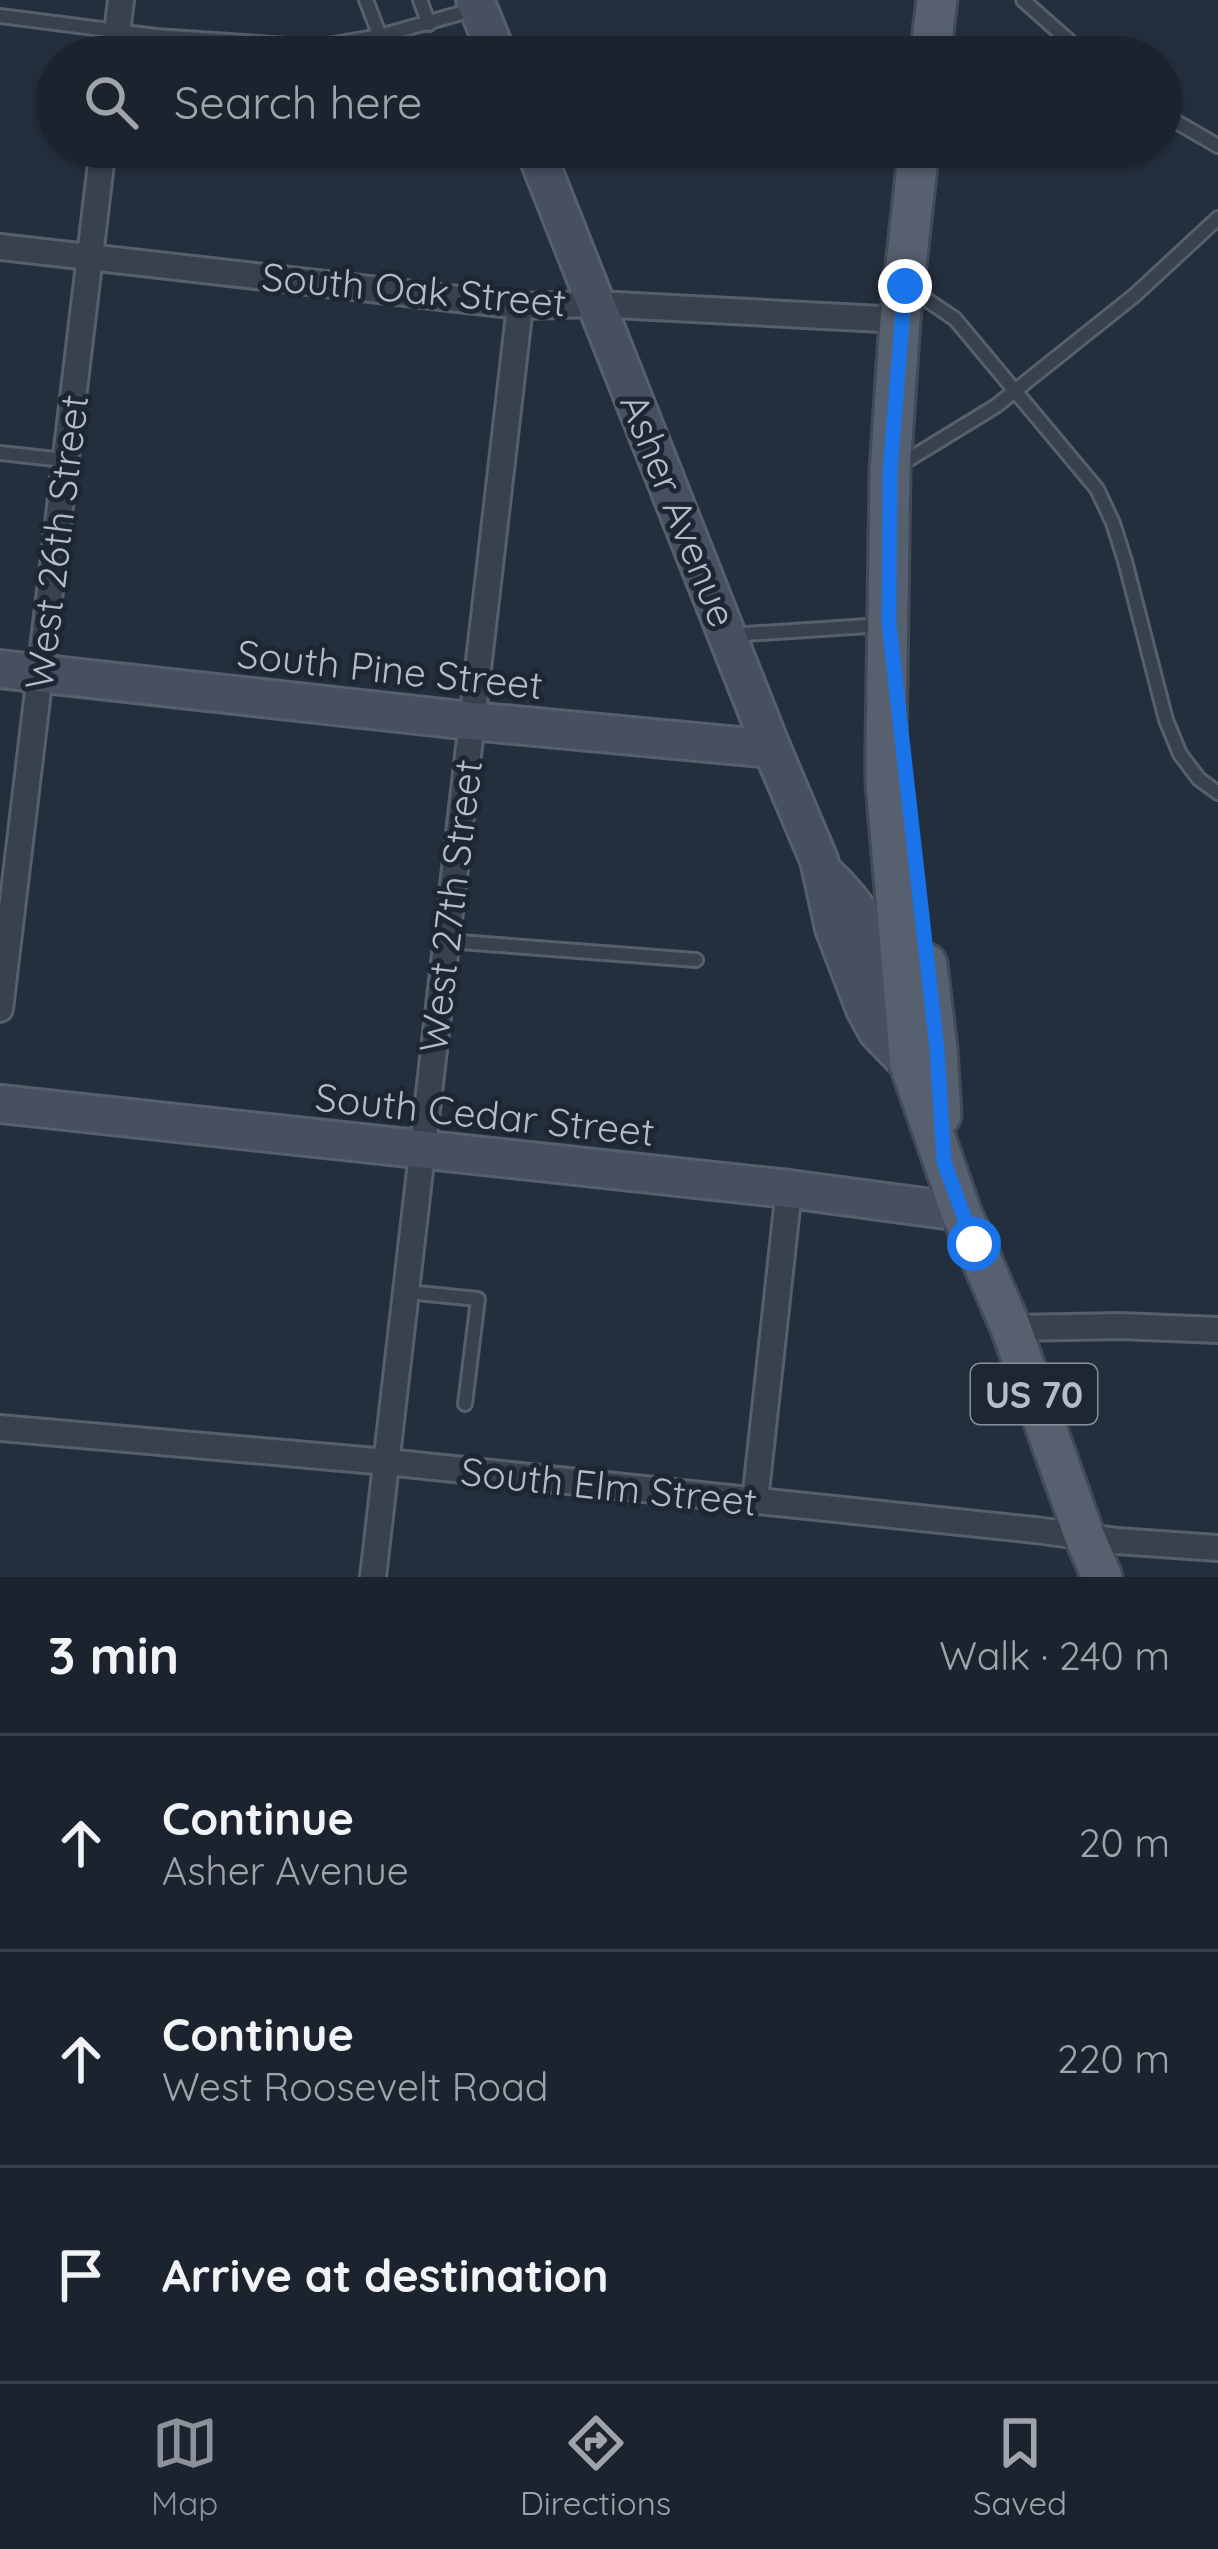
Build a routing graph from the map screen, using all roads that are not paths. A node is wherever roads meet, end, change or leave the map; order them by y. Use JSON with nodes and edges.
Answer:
{"nodes":[{"id":1,"x":121,"y":0,"type":"edge"},
{"id":2,"x":366,"y":0,"type":"edge"},
{"id":3,"x":420,"y":0,"type":"edge"},
{"id":4,"x":937,"y":0,"type":"edge"},
{"id":5,"x":1023,"y":0,"type":"edge"},
{"id":6,"x":477,"y":4,"type":"edge"},
{"id":7,"x":0,"y":16,"type":"edge"},
{"id":8,"x":429,"y":24,"type":"junction"},
{"id":9,"x":105,"y":36,"type":"edge"},
{"id":10,"x":117,"y":36,"type":"edge"},
{"id":11,"x":380,"y":36,"type":"joint"},
{"id":12,"x":490,"y":36,"type":"edge"},
{"id":13,"x":933,"y":36,"type":"edge"},
{"id":14,"x":1063,"y":36,"type":"edge"},
{"id":15,"x":1182,"y":125,"type":"edge"},
{"id":16,"x":1218,"y":146,"type":"edge"},
{"id":17,"x":100,"y":168,"type":"edge"},
{"id":18,"x":542,"y":168,"type":"edge"},
{"id":19,"x":918,"y":168,"type":"edge"},
{"id":20,"x":1218,"y":218,"type":"edge"},
{"id":21,"x":0,"y":247,"type":"edge"},
{"id":22,"x":89,"y":256,"type":"junction"},
{"id":23,"x":902,"y":303,"type":"junction"},
{"id":24,"x":597,"y":304,"type":"junction"},
{"id":25,"x":520,"y":306,"type":"junction"},
{"id":26,"x":1014,"y":389,"type":"junction"},
{"id":27,"x":0,"y":453,"type":"edge"},
{"id":28,"x":66,"y":460,"type":"junction"},
{"id":29,"x":890,"y":471,"type":"junction"},
{"id":30,"x":889,"y":624,"type":"junction"},
{"id":31,"x":728,"y":635,"type":"junction"},
{"id":32,"x":0,"y":669,"type":"edge"},
{"id":33,"x":40,"y":673,"type":"junction"},
{"id":34,"x":471,"y":721,"type":"junction"},
{"id":35,"x":772,"y":749,"type":"junction"},
{"id":36,"x":1218,"y":793,"type":"edge"},
{"id":37,"x":7,"y":892,"type":"edge"},
{"id":38,"x":446,"y":941,"type":"junction"},
{"id":39,"x":696,"y":960,"type":"dead end"},
{"id":40,"x":0,"y":1010,"type":"edge"},
{"id":41,"x":910,"y":1065,"type":"junction"},
{"id":42,"x":0,"y":1104,"type":"edge"},
{"id":43,"x":422,"y":1149,"type":"junction"},
{"id":44,"x":944,"y":1162,"type":"junction"},
{"id":45,"x":789,"y":1189,"type":"junction"},
{"id":46,"x":961,"y":1212,"type":"junction"},
{"id":47,"x":406,"y":1292,"type":"junction"},
{"id":48,"x":1010,"y":1328,"type":"junction"},
{"id":49,"x":1218,"y":1330,"type":"edge"},
{"id":50,"x":465,"y":1404,"type":"dead end"},
{"id":51,"x":0,"y":1428,"type":"edge"},
{"id":52,"x":386,"y":1462,"type":"junction"},
{"id":53,"x":754,"y":1501,"type":"junction"},
{"id":54,"x":1084,"y":1535,"type":"junction"},
{"id":55,"x":1218,"y":1548,"type":"edge"},
{"id":56,"x":374,"y":1577,"type":"edge"},
{"id":57,"x":1102,"y":1577,"type":"edge"}],
"edges":[{"from":1,"to":10,"type":"street"},
{"from":2,"to":11,"type":"lane"},
{"from":3,"to":8,"type":"lane"},
{"from":4,"to":13,"type":"main road"},
{"from":5,"to":14,"type":"lane"},
{"from":6,"to":8,"type":"lane"},
{"from":6,"to":12,"type":"main road"},
{"from":7,"to":9,"type":"lane"},
{"from":8,"to":11,"type":"lane"},
{"from":15,"to":16,"type":"lane"},
{"from":17,"to":22,"type":"street","name":"West 26th Street"},
{"from":18,"to":24,"type":"main road","name":"Asher Avenue"},
{"from":19,"to":23,"type":"main road","number":"US 70"},
{"from":20,"to":26,"type":"lane"},
{"from":21,"to":22,"type":"street","name":"South Oak Street"},
{"from":22,"to":25,"type":"street","name":"South Oak Street"},
{"from":22,"to":28,"type":"street","name":"West 26th Street"},
{"from":23,"to":24,"type":"street","name":"South Oak Street"},
{"from":23,"to":26,"type":"lane"},
{"from":23,"to":29,"type":"main road","number":"US 70"},
{"from":24,"to":25,"type":"street","name":"South Oak Street"},
{"from":24,"to":31,"type":"main road","name":"Asher Avenue"},
{"from":25,"to":34,"type":"street","name":"West 27th Street"},
{"from":26,"to":29,"type":"lane"},
{"from":26,"to":36,"type":"lane"},
{"from":27,"to":28,"type":"lane"},
{"from":28,"to":33,"type":"street","name":"West 26th Street"},
{"from":29,"to":30,"type":"main road","number":"US 70"},
{"from":30,"to":31,"type":"lane"},
{"from":30,"to":41,"type":"main road","number":"US 70"},
{"from":30,"to":44,"type":"main road","number":"US 70"},
{"from":31,"to":35,"type":"main road","name":"Asher Avenue"},
{"from":32,"to":33,"type":"main road","name":"South Pine Street"},
{"from":33,"to":34,"type":"main road","name":"South Pine Street"},
{"from":33,"to":37,"type":"street","name":"West 26th Street"},
{"from":34,"to":35,"type":"main road","name":"South Pine Street"},
{"from":34,"to":38,"type":"street","name":"West 27th Street"},
{"from":35,"to":41,"type":"main road","name":"Asher Avenue"},
{"from":37,"to":40,"type":"street","name":"West 26th Street"},
{"from":38,"to":39,"type":"lane"},
{"from":38,"to":43,"type":"street","name":"West 27th Street"},
{"from":41,"to":44,"type":"main road","name":"Asher Avenue","number":"US 70"},
{"from":42,"to":43,"type":"main road","name":"South Cedar Street"},
{"from":43,"to":45,"type":"main road","name":"South Cedar Street"},
{"from":43,"to":47,"type":"street","name":"West 27th Street"},
{"from":44,"to":46,"type":"main road","name":"Asher Avenue","number":"US 70"},
{"from":45,"to":46,"type":"main road","name":"South Cedar Street"},
{"from":45,"to":53,"type":"street"},
{"from":46,"to":48,"type":"main road","name":"Asher Avenue","number":"US 70"},
{"from":47,"to":50,"type":"lane"},
{"from":47,"to":52,"type":"street","name":"West 27th Street"},
{"from":48,"to":49,"type":"street"},
{"from":48,"to":54,"type":"main road","name":"Asher Avenue","number":"US 70"},
{"from":51,"to":52,"type":"street","name":"South Elm Street"},
{"from":52,"to":53,"type":"street","name":"South Elm Street"},
{"from":52,"to":56,"type":"street","name":"West 27th Street"},
{"from":53,"to":54,"type":"street","name":"South Elm Street"},
{"from":54,"to":55,"type":"street","name":"South Elm Street"},
{"from":54,"to":57,"type":"main road","name":"Asher Avenue","number":"US 70"}]}
